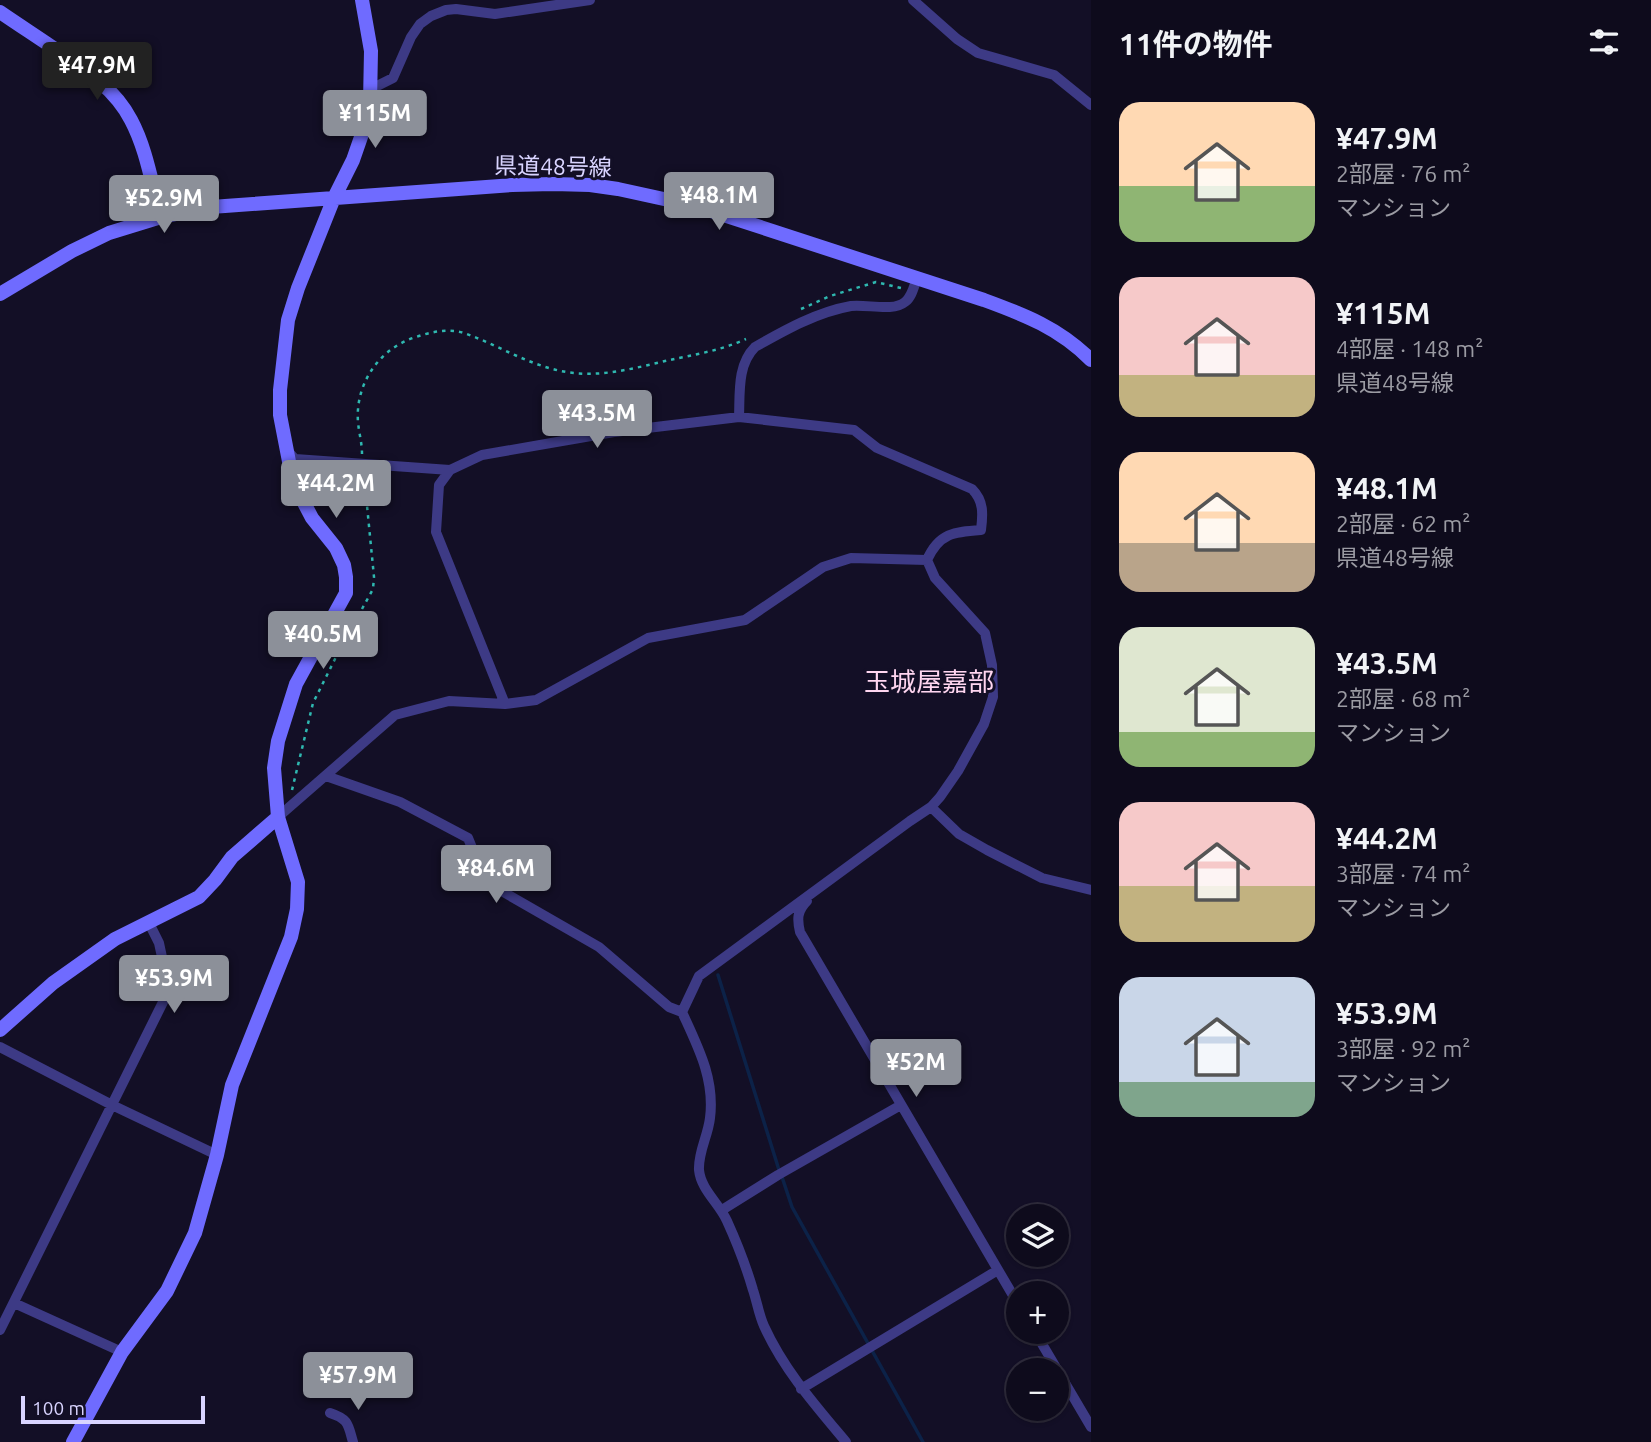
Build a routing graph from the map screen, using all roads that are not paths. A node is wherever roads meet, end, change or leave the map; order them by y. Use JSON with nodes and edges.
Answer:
{"nodes":[{"id":1,"x":362,"y":0,"type":"edge"},
{"id":2,"x":590,"y":0,"type":"edge"},
{"id":3,"x":913,"y":0,"type":"edge"},
{"id":4,"x":0,"y":12,"type":"edge"},
{"id":5,"x":371,"y":89,"type":"junction"},
{"id":6,"x":1091,"y":105,"type":"edge"},
{"id":7,"x":334,"y":198,"type":"junction"},
{"id":8,"x":162,"y":217,"type":"junction"},
{"id":9,"x":917,"y":278,"type":"junction"},
{"id":10,"x":0,"y":295,"type":"edge"},
{"id":11,"x":1091,"y":360,"type":"edge"},
{"id":12,"x":739,"y":417,"type":"junction"},
{"id":13,"x":287,"y":450,"type":"junction"},
{"id":14,"x":450,"y":470,"type":"junction"},
{"id":15,"x":927,"y":560,"type":"junction"},
{"id":16,"x":505,"y":704,"type":"junction"},
{"id":17,"x":326,"y":776,"type":"junction"},
{"id":18,"x":931,"y":807,"type":"junction"},
{"id":19,"x":278,"y":817,"type":"junction"},
{"id":20,"x":1091,"y":890,"type":"edge"},
{"id":21,"x":816,"y":891,"type":"junction"},
{"id":22,"x":148,"y":921,"type":"junction"},
{"id":23,"x":682,"y":1013,"type":"junction"},
{"id":24,"x":0,"y":1030,"type":"edge"},
{"id":25,"x":0,"y":1047,"type":"edge"},
{"id":26,"x":112,"y":1105,"type":"junction"},
{"id":27,"x":901,"y":1105,"type":"junction"},
{"id":28,"x":217,"y":1156,"type":"junction"},
{"id":29,"x":722,"y":1209,"type":"junction"},
{"id":30,"x":998,"y":1270,"type":"junction"},
{"id":31,"x":1006,"y":1284,"type":"edge"},
{"id":32,"x":14,"y":1303,"type":"junction"},
{"id":33,"x":0,"y":1330,"type":"edge"},
{"id":34,"x":1042,"y":1344,"type":"edge"},
{"id":35,"x":122,"y":1352,"type":"junction"},
{"id":36,"x":801,"y":1389,"type":"junction"},
{"id":37,"x":330,"y":1413,"type":"dead end"},
{"id":38,"x":1091,"y":1427,"type":"edge"},
{"id":39,"x":73,"y":1442,"type":"edge"},
{"id":40,"x":353,"y":1442,"type":"edge"},
{"id":41,"x":846,"y":1442,"type":"edge"}],
"edges":[{"from":1,"to":5,"type":"street"},
{"from":2,"to":5,"type":"street"},
{"from":3,"to":6,"type":"street"},
{"from":4,"to":8,"type":"street"},
{"from":5,"to":7,"type":"street"},
{"from":7,"to":8,"type":"street","name":"県道48号線"},
{"from":7,"to":9,"type":"street","name":"県道48号線"},
{"from":7,"to":13,"type":"street"},
{"from":8,"to":10,"type":"street","name":"県道48号線"},
{"from":9,"to":11,"type":"street","name":"県道48号線"},
{"from":9,"to":12,"type":"street"},
{"from":12,"to":14,"type":"street"},
{"from":12,"to":15,"type":"street"},
{"from":13,"to":14,"type":"street"},
{"from":13,"to":19,"type":"street"},
{"from":14,"to":16,"type":"street"},
{"from":15,"to":16,"type":"street"},
{"from":15,"to":18,"type":"street"},
{"from":16,"to":17,"type":"street"},
{"from":17,"to":19,"type":"street"},
{"from":17,"to":23,"type":"street"},
{"from":18,"to":20,"type":"street"},
{"from":18,"to":21,"type":"street"},
{"from":19,"to":22,"type":"street"},
{"from":19,"to":28,"type":"street"},
{"from":21,"to":23,"type":"street"},
{"from":21,"to":27,"type":"street"},
{"from":22,"to":24,"type":"street"},
{"from":22,"to":26,"type":"street"},
{"from":23,"to":29,"type":"street"},
{"from":25,"to":26,"type":"street"},
{"from":26,"to":28,"type":"street"},
{"from":26,"to":32,"type":"street"},
{"from":27,"to":29,"type":"street"},
{"from":27,"to":30,"type":"street"},
{"from":28,"to":35,"type":"street"},
{"from":29,"to":36,"type":"street"},
{"from":30,"to":31,"type":"street"},
{"from":30,"to":36,"type":"street"},
{"from":32,"to":33,"type":"street"},
{"from":32,"to":35,"type":"street"},
{"from":34,"to":38,"type":"street"},
{"from":35,"to":39,"type":"street"},
{"from":36,"to":41,"type":"street"},
{"from":37,"to":40,"type":"street"}]}
